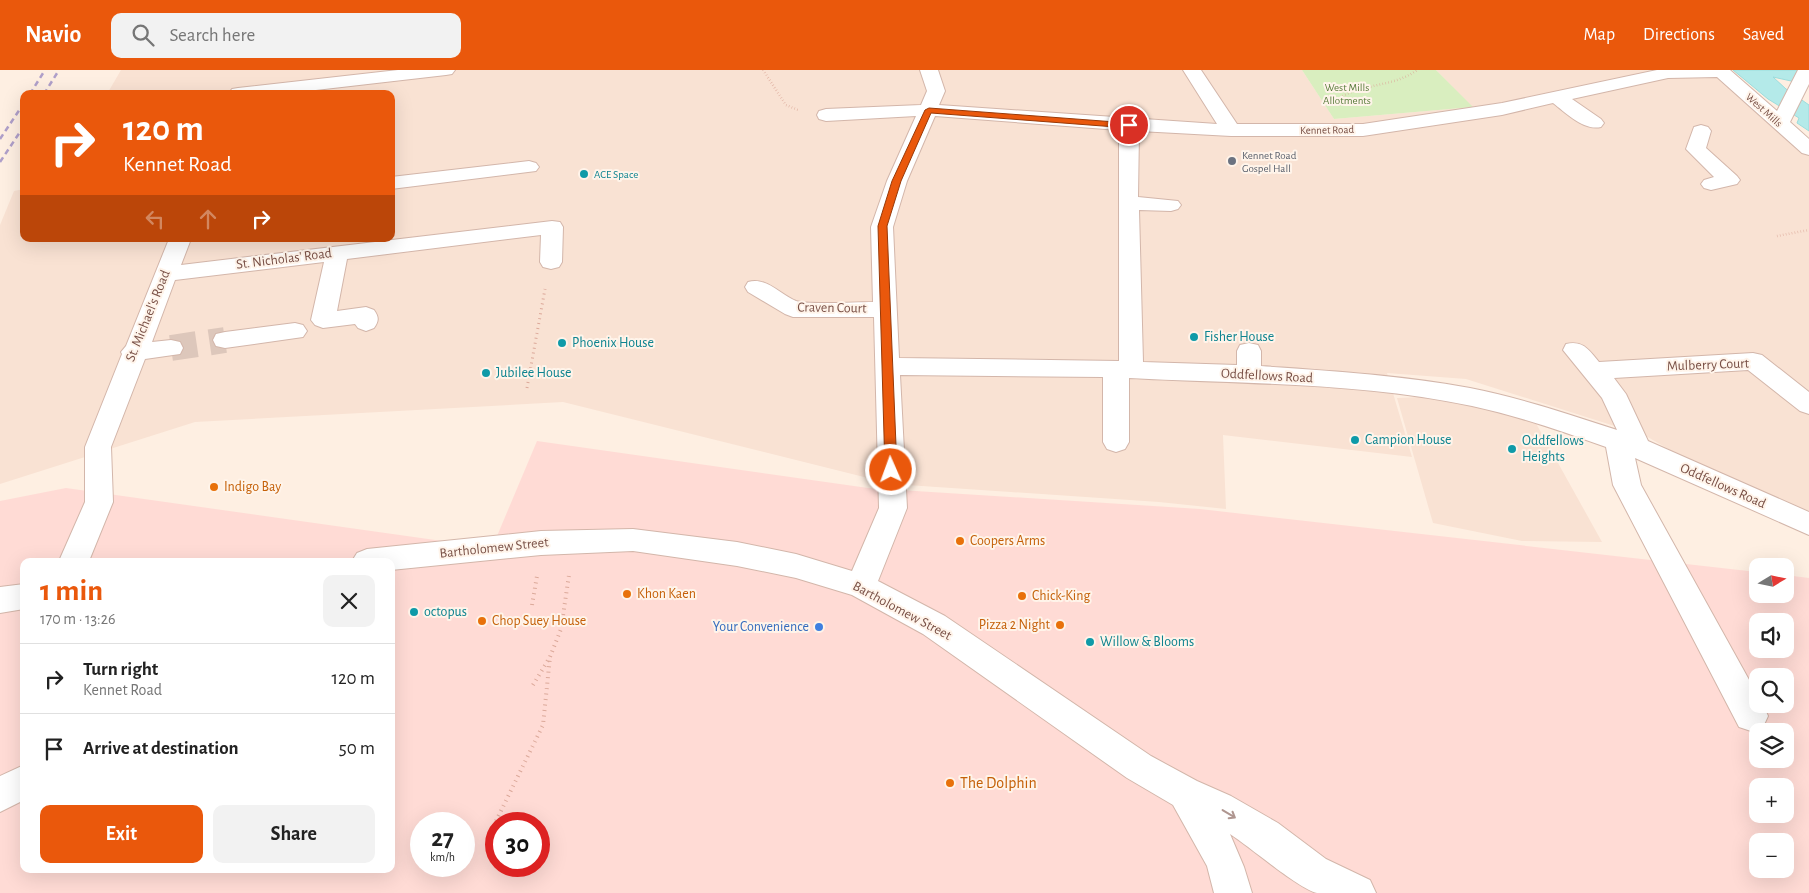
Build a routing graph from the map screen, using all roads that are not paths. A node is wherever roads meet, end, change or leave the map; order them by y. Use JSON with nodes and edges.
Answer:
{"nodes":[{"id":1,"x":446,"y":70,"type":"edge"},
{"id":2,"x":929,"y":70,"type":"edge"},
{"id":3,"x":1192,"y":70,"type":"edge"},
{"id":4,"x":1807,"y":70,"type":"edge"},
{"id":5,"x":1720,"y":71,"type":"edge"},
{"id":6,"x":1624,"y":74,"type":"edge"},
{"id":7,"x":355,"y":75,"type":"edge"},
{"id":8,"x":240,"y":88,"type":"edge"},
{"id":9,"x":1556,"y":97,"type":"junction"},
{"id":10,"x":929,"y":110,"type":"junction"},
{"id":11,"x":826,"y":115,"type":"road end"},
{"id":12,"x":1780,"y":121,"type":"junction"},
{"id":13,"x":1594,"y":123,"type":"dead end"},
{"id":14,"x":1129,"y":125,"type":"junction"},
{"id":15,"x":1231,"y":130,"type":"junction"},
{"id":16,"x":1701,"y":132,"type":"dead end"},
{"id":17,"x":1809,"y":149,"type":"edge"},
{"id":18,"x":529,"y":167,"type":"dead end"},
{"id":19,"x":395,"y":183,"type":"edge"},
{"id":20,"x":1711,"y":184,"type":"dead end"},
{"id":21,"x":1128,"y":203,"type":"junction"},
{"id":22,"x":1171,"y":205,"type":"dead end"},
{"id":23,"x":179,"y":242,"type":"edge"},
{"id":24,"x":342,"y":248,"type":"edge"},
{"id":25,"x":552,"y":262,"type":"road end"},
{"id":26,"x":166,"y":274,"type":"junction"},
{"id":27,"x":756,"y":287,"type":"dead end"},
{"id":28,"x":884,"y":310,"type":"junction"},
{"id":29,"x":366,"y":323,"type":"dead end"},
{"id":30,"x":295,"y":331,"type":"dead end"},
{"id":31,"x":225,"y":340,"type":"tunnel mouth"},
{"id":32,"x":171,"y":348,"type":"tunnel mouth"},
{"id":33,"x":1575,"y":350,"type":"dead end"},
{"id":34,"x":134,"y":352,"type":"junction"},
{"id":35,"x":886,"y":366,"type":"junction"},
{"id":36,"x":1124,"y":369,"type":"junction"},
{"id":37,"x":1594,"y":371,"type":"junction"},
{"id":38,"x":1809,"y":405,"type":"edge"},
{"id":39,"x":1116,"y":442,"type":"dead end"},
{"id":40,"x":1628,"y":445,"type":"junction"},
{"id":41,"x":1809,"y":524,"type":"edge"},
{"id":42,"x":75,"y":558,"type":"edge"},
{"id":43,"x":395,"y":558,"type":"edge"},
{"id":44,"x":862,"y":586,"type":"junction"},
{"id":45,"x":20,"y":597,"type":"edge"},
{"id":46,"x":0,"y":600,"type":"edge"},
{"id":47,"x":1751,"y":716,"type":"dead end"},
{"id":48,"x":20,"y":783,"type":"edge"},
{"id":49,"x":1185,"y":793,"type":"junction"},
{"id":50,"x":0,"y":795,"type":"edge"},
{"id":51,"x":1319,"y":882,"type":"edge"},
{"id":52,"x":1233,"y":893,"type":"edge"},
{"id":53,"x":1357,"y":893,"type":"edge"}],
"edges":[{"from":1,"to":7,"type":"street"},
{"from":2,"to":10,"type":"street"},
{"from":3,"to":15,"type":"street"},
{"from":4,"to":12,"type":"street"},
{"from":5,"to":6,"type":"street","name":"Kennet Road"},
{"from":5,"to":12,"type":"street","name":"West Mills"},
{"from":6,"to":9,"type":"street","name":"Kennet Road"},
{"from":7,"to":8,"type":"street"},
{"from":9,"to":13,"type":"street"},
{"from":9,"to":15,"type":"street","name":"Kennet Road"},
{"from":10,"to":11,"type":"street","name":"Kennet Road"},
{"from":10,"to":14,"type":"street","name":"Kennet Road"},
{"from":10,"to":28,"type":"street"},
{"from":12,"to":17,"type":"street","name":"West Mills"},
{"from":14,"to":15,"type":"street","name":"Kennet Road"},
{"from":14,"to":21,"type":"street"},
{"from":16,"to":20,"type":"street"},
{"from":18,"to":19,"type":"street"},
{"from":21,"to":22,"type":"street"},
{"from":21,"to":36,"type":"street"},
{"from":23,"to":26,"type":"street","name":"St. Michael's Road"},
{"from":24,"to":25,"type":"street","name":"St. Nicholas' Road"},
{"from":24,"to":26,"type":"street","name":"St. Nicholas' Road"},
{"from":24,"to":29,"type":"street"},
{"from":26,"to":34,"type":"street","name":"St. Michael's Road"},
{"from":27,"to":28,"type":"street","name":"Craven Court"},
{"from":28,"to":35,"type":"street"},
{"from":30,"to":31,"type":"street"},
{"from":32,"to":34,"type":"street"},
{"from":33,"to":37,"type":"street"},
{"from":34,"to":42,"type":"street","name":"St. Michael's Road"},
{"from":35,"to":36,"type":"street","name":"Oddfellows Road"},
{"from":35,"to":44,"type":"street"},
{"from":36,"to":39,"type":"street"},
{"from":36,"to":40,"type":"street","name":"Oddfellows Road"},
{"from":37,"to":38,"type":"street","name":"Mulberry Court"},
{"from":37,"to":40,"type":"street"},
{"from":40,"to":41,"type":"street","name":"Oddfellows Road"},
{"from":40,"to":47,"type":"street"},
{"from":43,"to":44,"type":"street","name":"Bartholomew Street"},
{"from":44,"to":49,"type":"street","name":"Bartholomew Street"},
{"from":45,"to":46,"type":"street"},
{"from":48,"to":50,"type":"street"},
{"from":49,"to":51,"type":"street","name":"Bartholomew Street","one_way":true},
{"from":49,"to":52,"type":"street"},
{"from":51,"to":53,"type":"street","name":"Bartholomew Street"}]}
